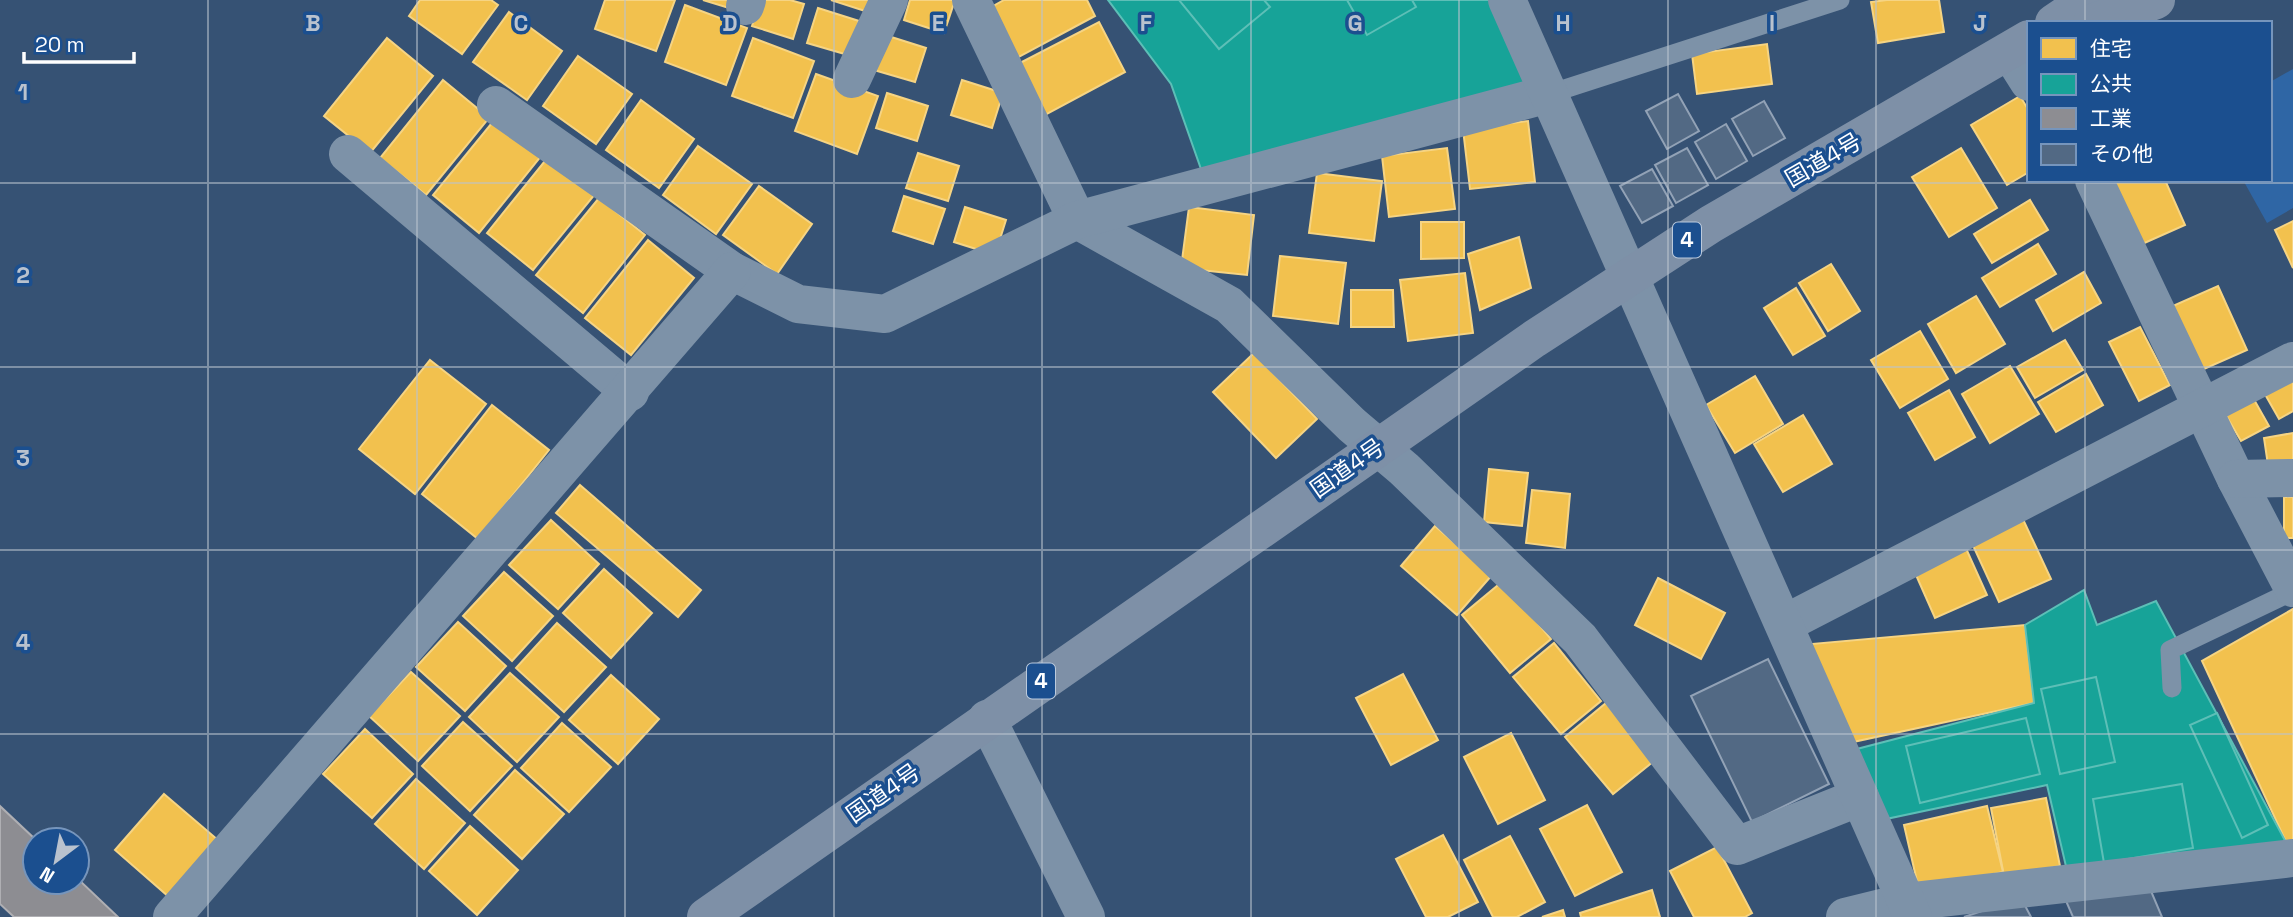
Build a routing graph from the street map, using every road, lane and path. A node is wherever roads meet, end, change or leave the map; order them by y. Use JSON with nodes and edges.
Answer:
{"nodes":[{"id":1,"x":889,"y":0,"type":"edge"},
{"id":2,"x":971,"y":0,"type":"edge"},
{"id":3,"x":1507,"y":0,"type":"edge"},
{"id":4,"x":1840,"y":0,"type":"edge"},
{"id":5,"x":2088,"y":0,"type":"edge"},
{"id":6,"x":2156,"y":0,"type":"edge"},
{"id":7,"x":2057,"y":21,"type":"edge"},
{"id":8,"x":2098,"y":21,"type":"edge"},
{"id":9,"x":2024,"y":55,"type":"edge"},
{"id":10,"x":852,"y":79,"type":"dead end"},
{"id":11,"x":1549,"y":94,"type":"junction"},
{"id":12,"x":496,"y":105,"type":"dead end"},
{"id":13,"x":348,"y":154,"type":"dead end"},
{"id":14,"x":2095,"y":182,"type":"edge"},
{"id":15,"x":1077,"y":220,"type":"junction"},
{"id":16,"x":732,"y":271,"type":"junction"},
{"id":17,"x":1631,"y":277,"type":"junction"},
{"id":18,"x":2293,"y":361,"type":"edge"},
{"id":19,"x":630,"y":392,"type":"junction"},
{"id":20,"x":2203,"y":407,"type":"junction"},
{"id":21,"x":1377,"y":447,"type":"junction"},
{"id":22,"x":2293,"y":478,"type":"edge"},
{"id":23,"x":2236,"y":479,"type":"junction"},
{"id":24,"x":2293,"y":589,"type":"edge"},
{"id":25,"x":1784,"y":624,"type":"junction"},
{"id":26,"x":2172,"y":688,"type":"dead end"},
{"id":27,"x":987,"y":719,"type":"junction"},
{"id":28,"x":1860,"y":797,"type":"junction"},
{"id":29,"x":2293,"y":858,"type":"edge"},
{"id":30,"x":1910,"y":910,"type":"edge"},
{"id":31,"x":172,"y":917,"type":"edge"},
{"id":32,"x":706,"y":917,"type":"edge"},
{"id":33,"x":1086,"y":917,"type":"edge"},
{"id":34,"x":1845,"y":917,"type":"edge"}],
"edges":[{"from":1,"to":10,"type":"street"},
{"from":2,"to":15,"type":"street"},
{"from":3,"to":11,"type":"street"},
{"from":4,"to":11,"type":"lane"},
{"from":5,"to":7,"type":"highway"},
{"from":6,"to":8,"type":"highway"},
{"from":9,"to":17,"type":"highway","name":"国道4号","number":"4"},
{"from":11,"to":15,"type":"street"},
{"from":11,"to":17,"type":"street"},
{"from":12,"to":16,"type":"street"},
{"from":13,"to":19,"type":"street"},
{"from":14,"to":20,"type":"street"},
{"from":15,"to":16,"type":"street"},
{"from":15,"to":21,"type":"street"},
{"from":16,"to":19,"type":"street"},
{"from":17,"to":21,"type":"highway","name":"国道4号","number":"4"},
{"from":17,"to":25,"type":"street"},
{"from":18,"to":20,"type":"street"},
{"from":19,"to":31,"type":"street"},
{"from":20,"to":23,"type":"street"},
{"from":20,"to":25,"type":"street"},
{"from":21,"to":27,"type":"highway","name":"国道4号","number":"4"},
{"from":21,"to":28,"type":"street"},
{"from":22,"to":23,"type":"street"},
{"from":23,"to":24,"type":"street"},
{"from":24,"to":26,"type":"lane"},
{"from":25,"to":28,"type":"street"},
{"from":27,"to":32,"type":"highway","name":"国道4号","number":"4"},
{"from":27,"to":33,"type":"street"},
{"from":28,"to":30,"type":"street"},
{"from":29,"to":30,"type":"street"},
{"from":30,"to":34,"type":"street"}]}
